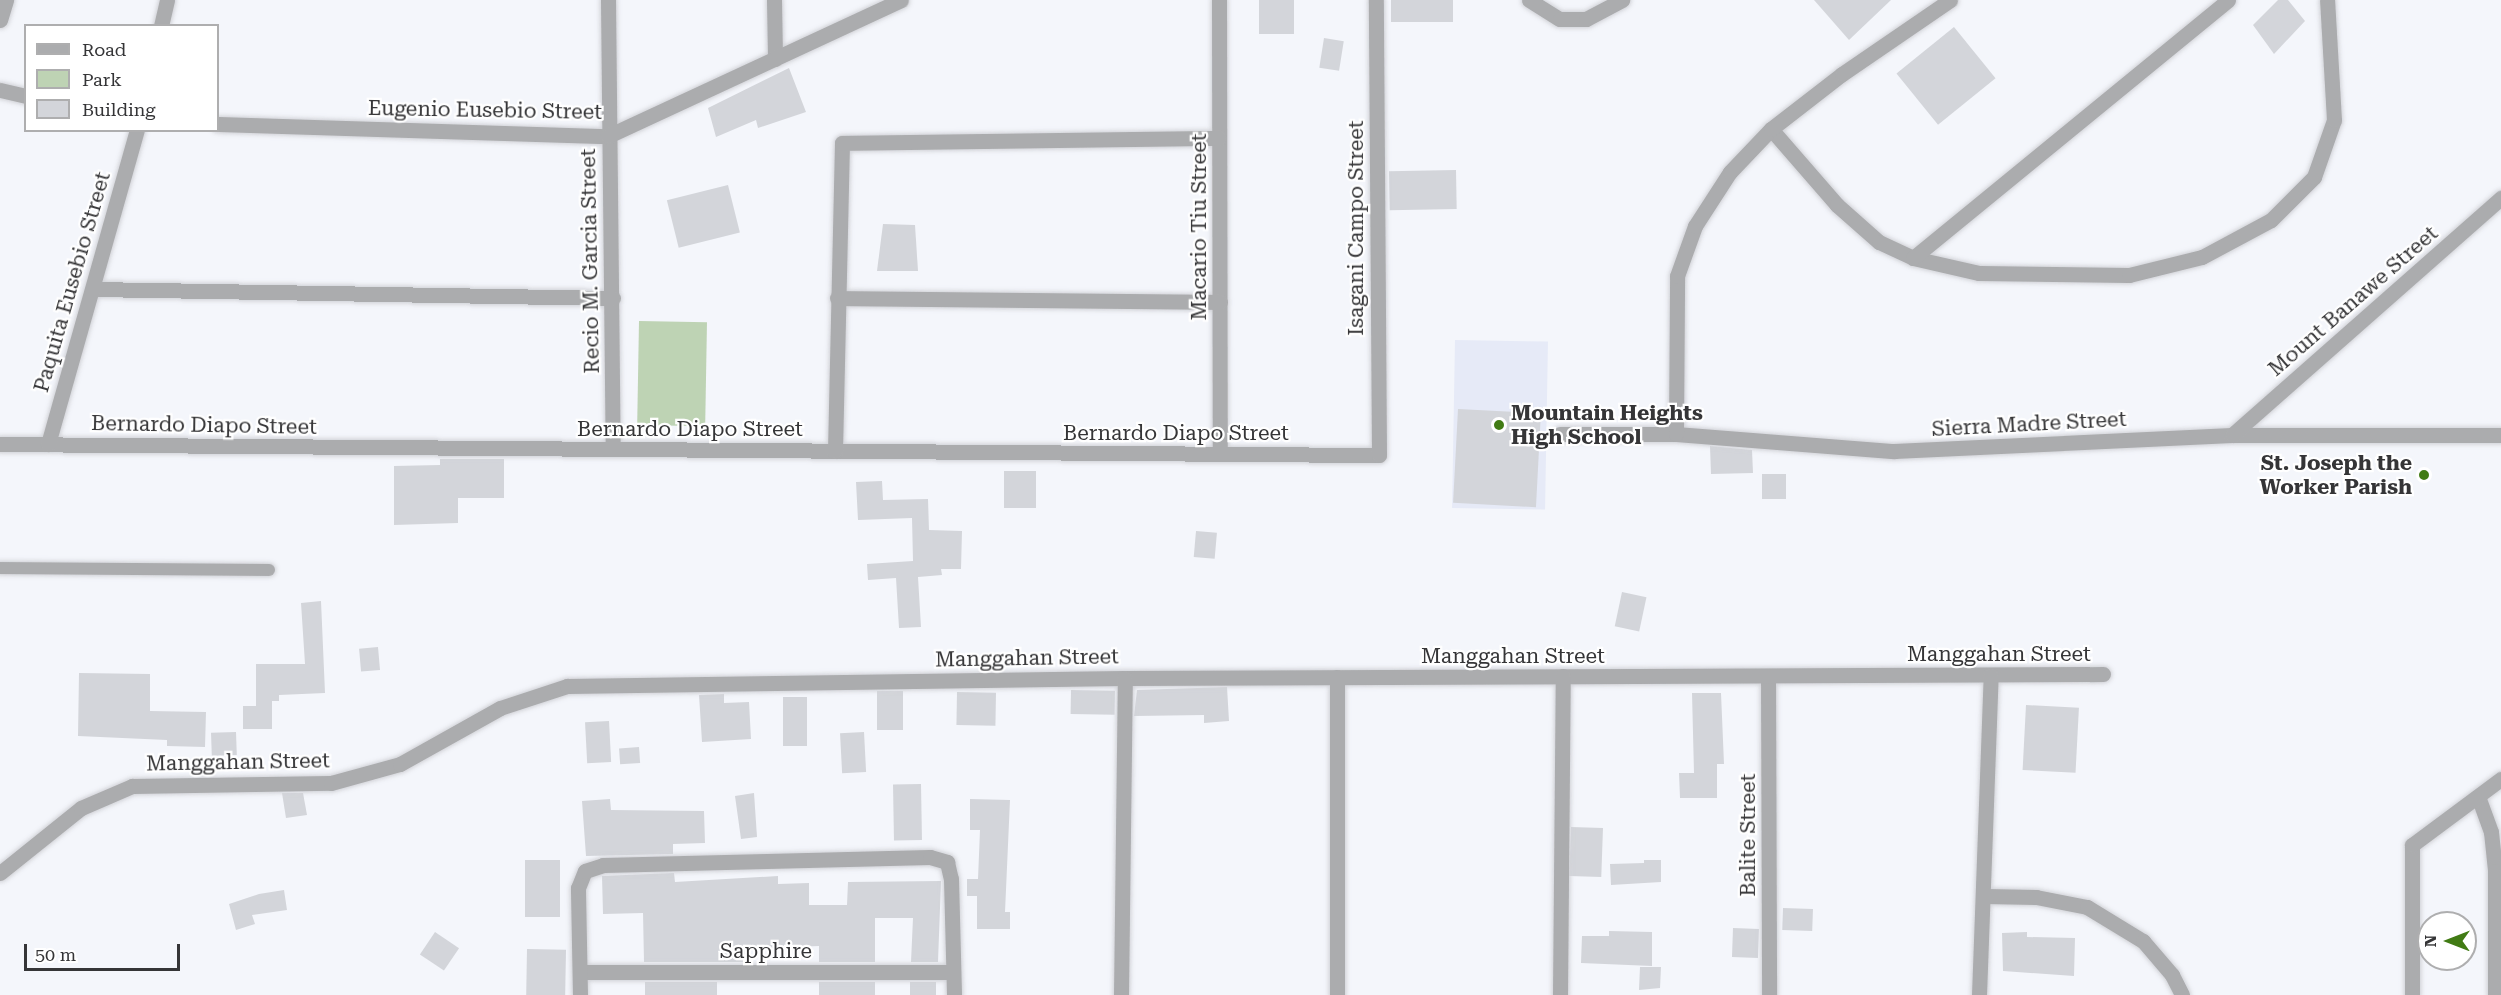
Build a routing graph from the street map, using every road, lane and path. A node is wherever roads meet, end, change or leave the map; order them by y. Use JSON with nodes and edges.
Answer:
{"nodes":[{"id":1,"x":6,"y":0,"type":"edge"},
{"id":2,"x":167,"y":0,"type":"edge"},
{"id":3,"x":608,"y":0,"type":"edge"},
{"id":4,"x":774,"y":0,"type":"edge"},
{"id":5,"x":901,"y":0,"type":"edge"},
{"id":6,"x":1219,"y":0,"type":"edge"},
{"id":7,"x":1376,"y":0,"type":"edge"},
{"id":8,"x":1528,"y":0,"type":"edge"},
{"id":9,"x":1622,"y":0,"type":"edge"},
{"id":10,"x":1950,"y":0,"type":"edge"},
{"id":11,"x":2228,"y":0,"type":"edge"},
{"id":12,"x":2327,"y":0,"type":"edge"},
{"id":13,"x":0,"y":20,"type":"edge"},
{"id":14,"x":161,"y":24,"type":"edge"},
{"id":15,"x":775,"y":59,"type":"junction"},
{"id":16,"x":0,"y":90,"type":"edge"},
{"id":17,"x":24,"y":96,"type":"edge"},
{"id":18,"x":219,"y":124,"type":"edge"},
{"id":19,"x":1772,"y":129,"type":"junction"},
{"id":20,"x":136,"y":132,"type":"edge"},
{"id":21,"x":608,"y":136,"type":"junction"},
{"id":22,"x":1220,"y":138,"type":"junction"},
{"id":23,"x":2501,"y":198,"type":"edge"},
{"id":24,"x":1913,"y":258,"type":"junction"},
{"id":25,"x":93,"y":289,"type":"junction"},
{"id":26,"x":613,"y":298,"type":"junction"},
{"id":27,"x":837,"y":298,"type":"junction"},
{"id":28,"x":1220,"y":302,"type":"junction"},
{"id":29,"x":1560,"y":434,"type":"dead end"},
{"id":30,"x":1676,"y":434,"type":"junction"},
{"id":31,"x":2232,"y":435,"type":"junction"},
{"id":32,"x":2501,"y":435,"type":"edge"},
{"id":33,"x":0,"y":444,"type":"edge"},
{"id":34,"x":48,"y":444,"type":"junction"},
{"id":35,"x":613,"y":449,"type":"junction"},
{"id":36,"x":835,"y":451,"type":"junction"},
{"id":37,"x":1220,"y":454,"type":"junction"},
{"id":38,"x":1379,"y":455,"type":"joint"},
{"id":39,"x":0,"y":568,"type":"edge"},
{"id":40,"x":269,"y":570,"type":"dead end"},
{"id":41,"x":2103,"y":674,"type":"dead end"},
{"id":42,"x":1990,"y":675,"type":"junction"},
{"id":43,"x":1563,"y":676,"type":"junction"},
{"id":44,"x":1768,"y":676,"type":"junction"},
{"id":45,"x":1337,"y":677,"type":"junction"},
{"id":46,"x":1125,"y":678,"type":"junction"},
{"id":47,"x":2501,"y":779,"type":"edge"},
{"id":48,"x":2479,"y":799,"type":"junction"},
{"id":49,"x":0,"y":873,"type":"edge"},
{"id":50,"x":1985,"y":896,"type":"junction"},
{"id":51,"x":579,"y":972,"type":"junction"},
{"id":52,"x":953,"y":972,"type":"junction"},
{"id":53,"x":580,"y":995,"type":"edge"},
{"id":54,"x":954,"y":995,"type":"edge"},
{"id":55,"x":1121,"y":995,"type":"edge"},
{"id":56,"x":1337,"y":995,"type":"edge"},
{"id":57,"x":1560,"y":995,"type":"edge"},
{"id":58,"x":1769,"y":995,"type":"edge"},
{"id":59,"x":1979,"y":995,"type":"edge"},
{"id":60,"x":2182,"y":995,"type":"edge"},
{"id":61,"x":2412,"y":995,"type":"edge"},
{"id":62,"x":2495,"y":995,"type":"edge"}],
"edges":[{"from":1,"to":13,"type":"street"},
{"from":2,"to":14,"type":"street"},
{"from":3,"to":21,"type":"street","name":"Recio M. Garcia Street"},
{"from":4,"to":15,"type":"street"},
{"from":5,"to":15,"type":"street","name":"Eugenio Eusebio Street"},
{"from":6,"to":22,"type":"street","name":"Macario Tiu Street"},
{"from":7,"to":38,"type":"street","name":"Isagani Campo Street"},
{"from":8,"to":9,"type":"street"},
{"from":10,"to":19,"type":"street"},
{"from":11,"to":24,"type":"street"},
{"from":12,"to":24,"type":"street"},
{"from":15,"to":21,"type":"street","name":"Eugenio Eusebio Street"},
{"from":16,"to":17,"type":"street"},
{"from":18,"to":21,"type":"street","name":"Eugenio Eusebio Street"},
{"from":19,"to":24,"type":"street"},
{"from":19,"to":30,"type":"street"},
{"from":20,"to":25,"type":"street","name":"Paquita Eusebio Street"},
{"from":21,"to":26,"type":"street","name":"Recio M. Garcia Street"},
{"from":22,"to":27,"type":"street"},
{"from":22,"to":28,"type":"street","name":"Macario Tiu Street"},
{"from":23,"to":31,"type":"street","name":"Mount Banawe Street"},
{"from":25,"to":26,"type":"street"},
{"from":25,"to":34,"type":"street","name":"Paquita Eusebio Street"},
{"from":26,"to":35,"type":"street","name":"Recio M. Garcia Street"},
{"from":27,"to":28,"type":"street"},
{"from":27,"to":36,"type":"street"},
{"from":28,"to":37,"type":"street","name":"Macario Tiu Street"},
{"from":29,"to":30,"type":"street","name":"Sierra Madre Street"},
{"from":30,"to":31,"type":"street","name":"Sierra Madre Street"},
{"from":31,"to":32,"type":"street","name":"Sierra Madre Street"},
{"from":33,"to":34,"type":"street","name":"Bernardo Diapo Street"},
{"from":34,"to":35,"type":"street","name":"Bernardo Diapo Street"},
{"from":35,"to":36,"type":"street","name":"Bernardo Diapo Street"},
{"from":36,"to":37,"type":"street","name":"Bernardo Diapo Street"},
{"from":37,"to":38,"type":"street","name":"Bernardo Diapo Street"},
{"from":39,"to":40,"type":"lane"},
{"from":41,"to":42,"type":"street","name":"Manggahan Street"},
{"from":42,"to":44,"type":"street","name":"Manggahan Street"},
{"from":42,"to":50,"type":"street"},
{"from":43,"to":44,"type":"street","name":"Manggahan Street"},
{"from":43,"to":45,"type":"street","name":"Manggahan Street"},
{"from":43,"to":57,"type":"street"},
{"from":44,"to":58,"type":"street","name":"Balite Street"},
{"from":45,"to":46,"type":"street","name":"Manggahan Street"},
{"from":45,"to":56,"type":"street"},
{"from":46,"to":49,"type":"street","name":"Manggahan Street"},
{"from":46,"to":55,"type":"street"},
{"from":47,"to":48,"type":"street"},
{"from":48,"to":61,"type":"street"},
{"from":48,"to":62,"type":"street"},
{"from":50,"to":59,"type":"street"},
{"from":50,"to":60,"type":"street"},
{"from":51,"to":52,"type":"street","name":"Sapphire"},
{"from":51,"to":52,"type":"street"},
{"from":51,"to":53,"type":"street"},
{"from":52,"to":54,"type":"street"}]}
